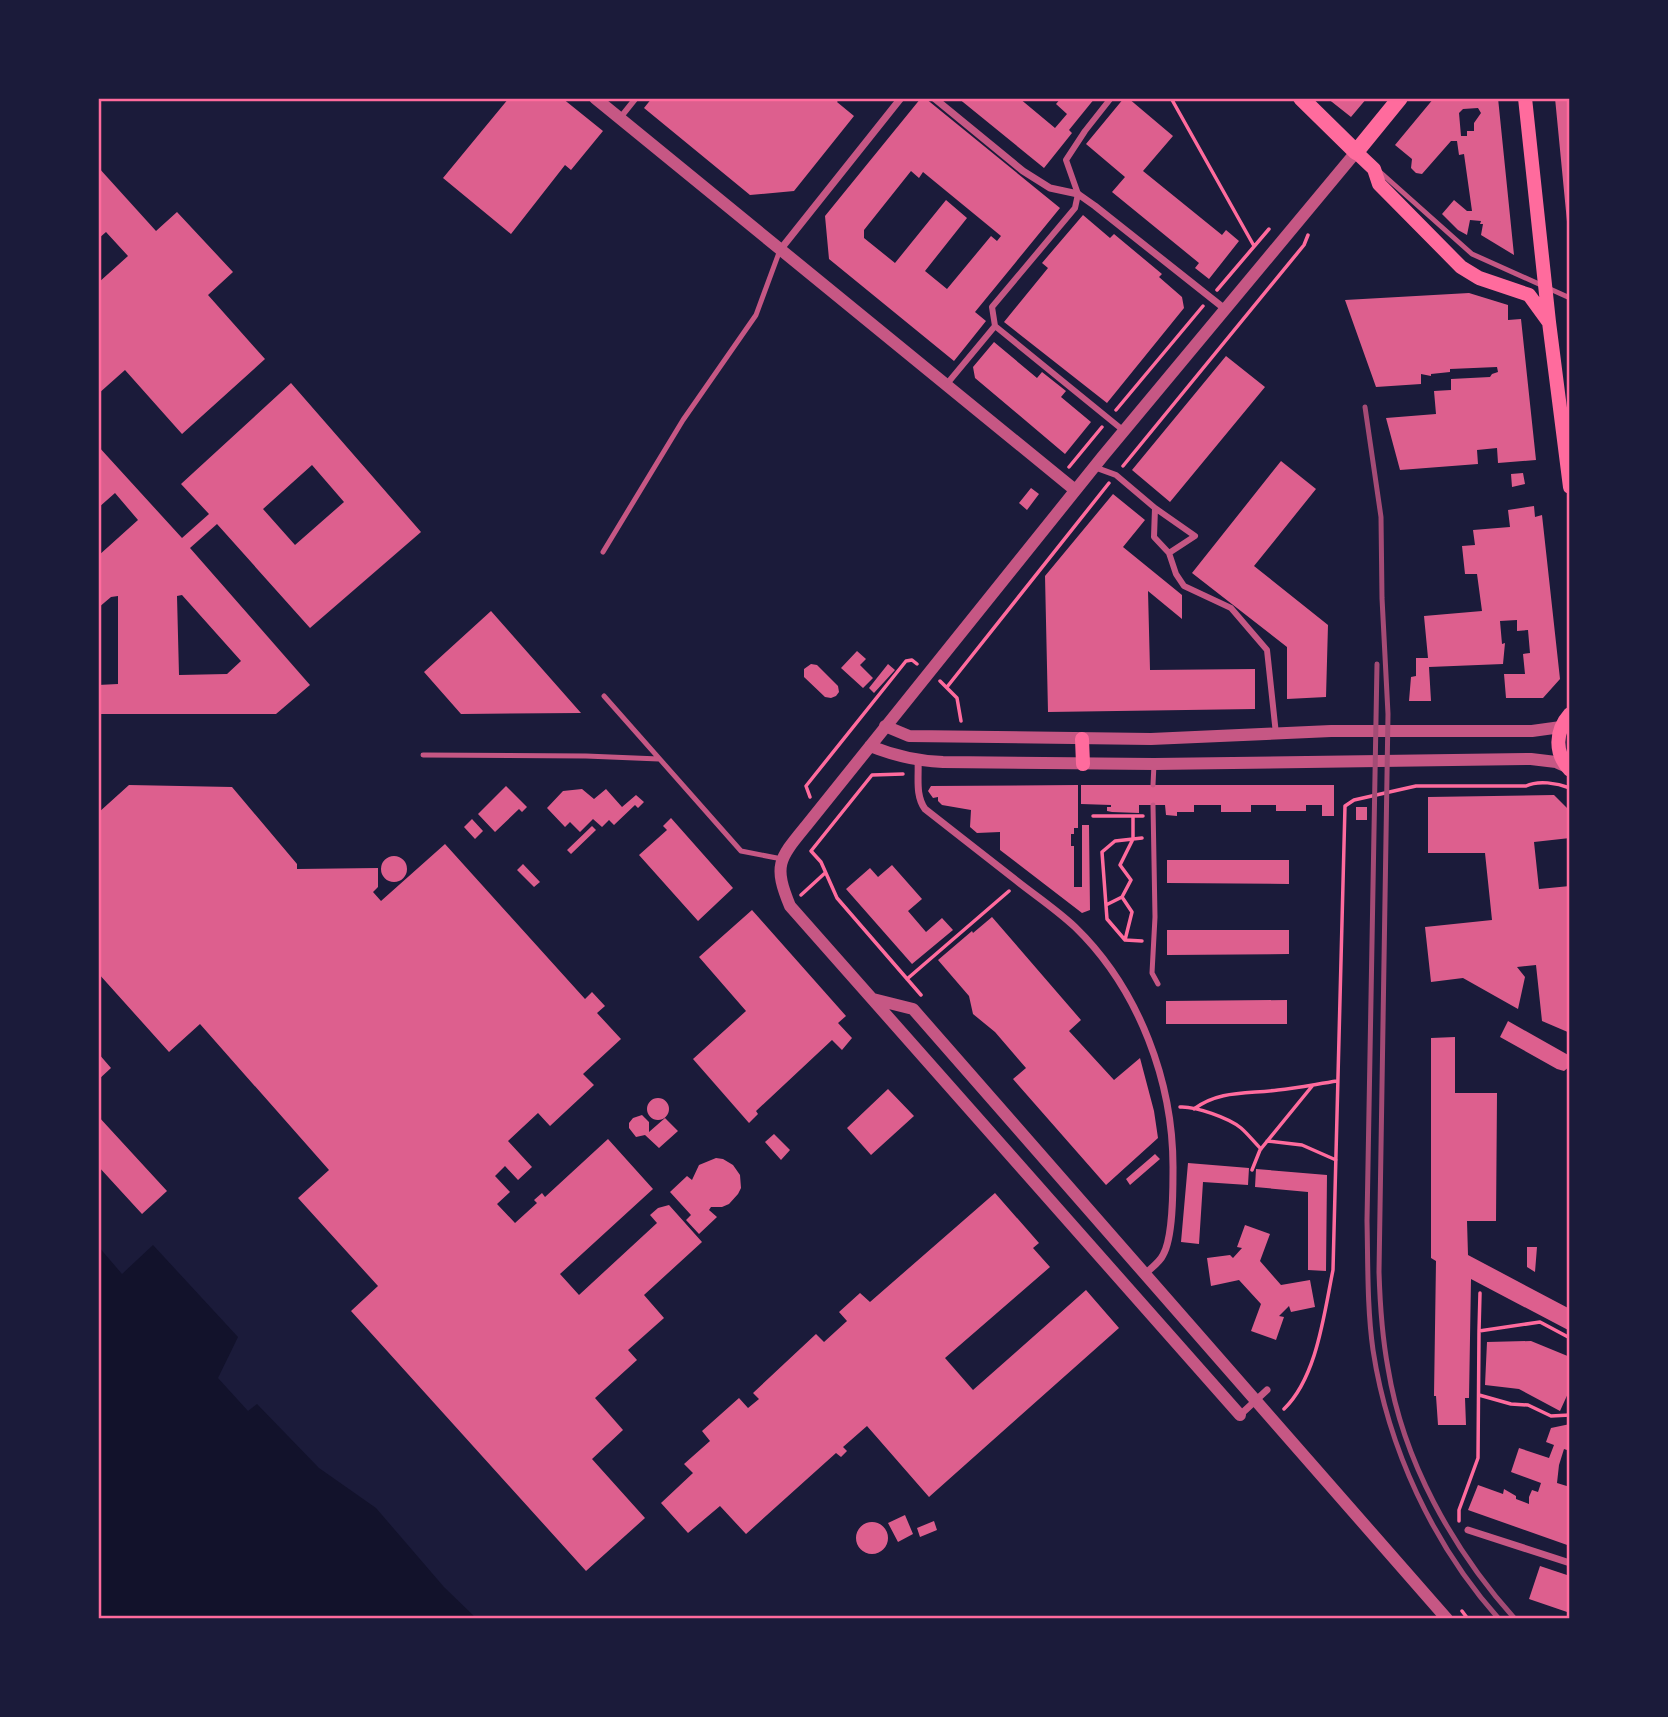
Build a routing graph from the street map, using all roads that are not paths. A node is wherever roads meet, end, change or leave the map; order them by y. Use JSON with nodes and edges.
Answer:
{"nodes":[{"id":1,"x":595,"y":98,"type":"edge"},
{"id":2,"x":636,"y":98,"type":"edge"},
{"id":3,"x":901,"y":98,"type":"edge"},
{"id":4,"x":933,"y":98,"type":"edge"},
{"id":5,"x":1111,"y":98,"type":"edge"},
{"id":6,"x":1301,"y":98,"type":"edge"},
{"id":7,"x":1400,"y":98,"type":"edge"},
{"id":8,"x":1525,"y":98,"type":"edge"},
{"id":9,"x":620,"y":118,"type":"junction"},
{"id":10,"x":1356,"y":152,"type":"junction"},
{"id":11,"x":1374,"y":169,"type":"junction"},
{"id":12,"x":1079,"y":194,"type":"junction"},
{"id":13,"x":780,"y":250,"type":"junction"},
{"id":14,"x":1545,"y":287,"type":"junction"},
{"id":15,"x":1570,"y":298,"type":"edge"},
{"id":16,"x":1225,"y":309,"type":"junction"},
{"id":17,"x":1549,"y":322,"type":"junction"},
{"id":18,"x":995,"y":326,"type":"junction"},
{"id":19,"x":946,"y":385,"type":"junction"},
{"id":20,"x":1124,"y":430,"type":"junction"},
{"id":21,"x":1094,"y":467,"type":"junction"},
{"id":22,"x":1570,"y":487,"type":"edge"},
{"id":23,"x":1075,"y":490,"type":"junction"},
{"id":24,"x":1155,"y":508,"type":"junction"},
{"id":25,"x":603,"y":552,"type":"dead end"},
{"id":26,"x":1169,"y":554,"type":"junction"},
{"id":27,"x":604,"y":696,"type":"dead end"},
{"id":28,"x":1570,"y":714,"type":"edge"},
{"id":29,"x":885,"y":726,"type":"junction"},
{"id":30,"x":1561,"y":727,"type":"junction"},
{"id":31,"x":1276,"y":734,"type":"junction"},
{"id":32,"x":1082,"y":739,"type":"junction"},
{"id":33,"x":870,"y":746,"type":"junction"},
{"id":34,"x":423,"y":755,"type":"dead end"},
{"id":35,"x":659,"y":759,"type":"junction"},
{"id":36,"x":1083,"y":764,"type":"junction"},
{"id":37,"x":1154,"y":764,"type":"junction"},
{"id":38,"x":919,"y":768,"type":"junction"},
{"id":39,"x":1568,"y":768,"type":"edge"},
{"id":40,"x":1153,"y":785,"type":"dead end"},
{"id":41,"x":1153,"y":805,"type":"dead end"},
{"id":42,"x":782,"y":859,"type":"junction"},
{"id":43,"x":1158,"y":984,"type":"dead end"},
{"id":44,"x":873,"y":999,"type":"junction"},
{"id":45,"x":1144,"y":1275,"type":"junction"},
{"id":46,"x":1268,"y":1390,"type":"dead end"},
{"id":47,"x":1255,"y":1401,"type":"junction"},
{"id":48,"x":1240,"y":1415,"type":"joint"},
{"id":49,"x":1468,"y":1530,"type":"road end"},
{"id":50,"x":1570,"y":1563,"type":"edge"},
{"id":51,"x":1447,"y":1619,"type":"edge"}],
"edges":[{"from":1,"to":9,"type":"street"},
{"from":2,"to":9,"type":"street"},
{"from":3,"to":13,"type":"street"},
{"from":4,"to":12,"type":"street"},
{"from":5,"to":12,"type":"street"},
{"from":6,"to":10,"type":"main road"},
{"from":7,"to":10,"type":"main road"},
{"from":8,"to":14,"type":"main road"},
{"from":9,"to":13,"type":"street"},
{"from":10,"to":11,"type":"main road"},
{"from":10,"to":16,"type":"street"},
{"from":11,"to":14,"type":"lane"},
{"from":11,"to":17,"type":"main road"},
{"from":12,"to":16,"type":"street"},
{"from":12,"to":18,"type":"street"},
{"from":13,"to":19,"type":"street"},
{"from":13,"to":25,"type":"lane"},
{"from":14,"to":15,"type":"lane"},
{"from":14,"to":17,"type":"main road"},
{"from":16,"to":20,"type":"street"},
{"from":17,"to":22,"type":"main road"},
{"from":18,"to":19,"type":"street"},
{"from":18,"to":20,"type":"street"},
{"from":19,"to":23,"type":"street"},
{"from":20,"to":21,"type":"street"},
{"from":21,"to":23,"type":"street"},
{"from":21,"to":24,"type":"street"},
{"from":23,"to":29,"type":"street"},
{"from":24,"to":26,"type":"street"},
{"from":24,"to":26,"type":"street"},
{"from":26,"to":31,"type":"street"},
{"from":27,"to":35,"type":"lane"},
{"from":28,"to":30,"type":"main road"},
{"from":29,"to":32,"type":"street"},
{"from":29,"to":33,"type":"street"},
{"from":30,"to":31,"type":"street"},
{"from":30,"to":39,"type":"main road"},
{"from":31,"to":32,"type":"street"},
{"from":32,"to":36,"type":"main road"},
{"from":33,"to":38,"type":"street"},
{"from":33,"to":42,"type":"street"},
{"from":34,"to":35,"type":"lane"},
{"from":35,"to":42,"type":"lane"},
{"from":36,"to":37,"type":"street"},
{"from":36,"to":38,"type":"street"},
{"from":37,"to":39,"type":"street"},
{"from":37,"to":40,"type":"lane"},
{"from":38,"to":45,"type":"street"},
{"from":41,"to":43,"type":"lane"},
{"from":42,"to":44,"type":"street"},
{"from":44,"to":45,"type":"street"},
{"from":44,"to":48,"type":"street"},
{"from":45,"to":47,"type":"street"},
{"from":46,"to":47,"type":"street"},
{"from":47,"to":48,"type":"street"},
{"from":47,"to":51,"type":"street"},
{"from":49,"to":50,"type":"street"}]}
